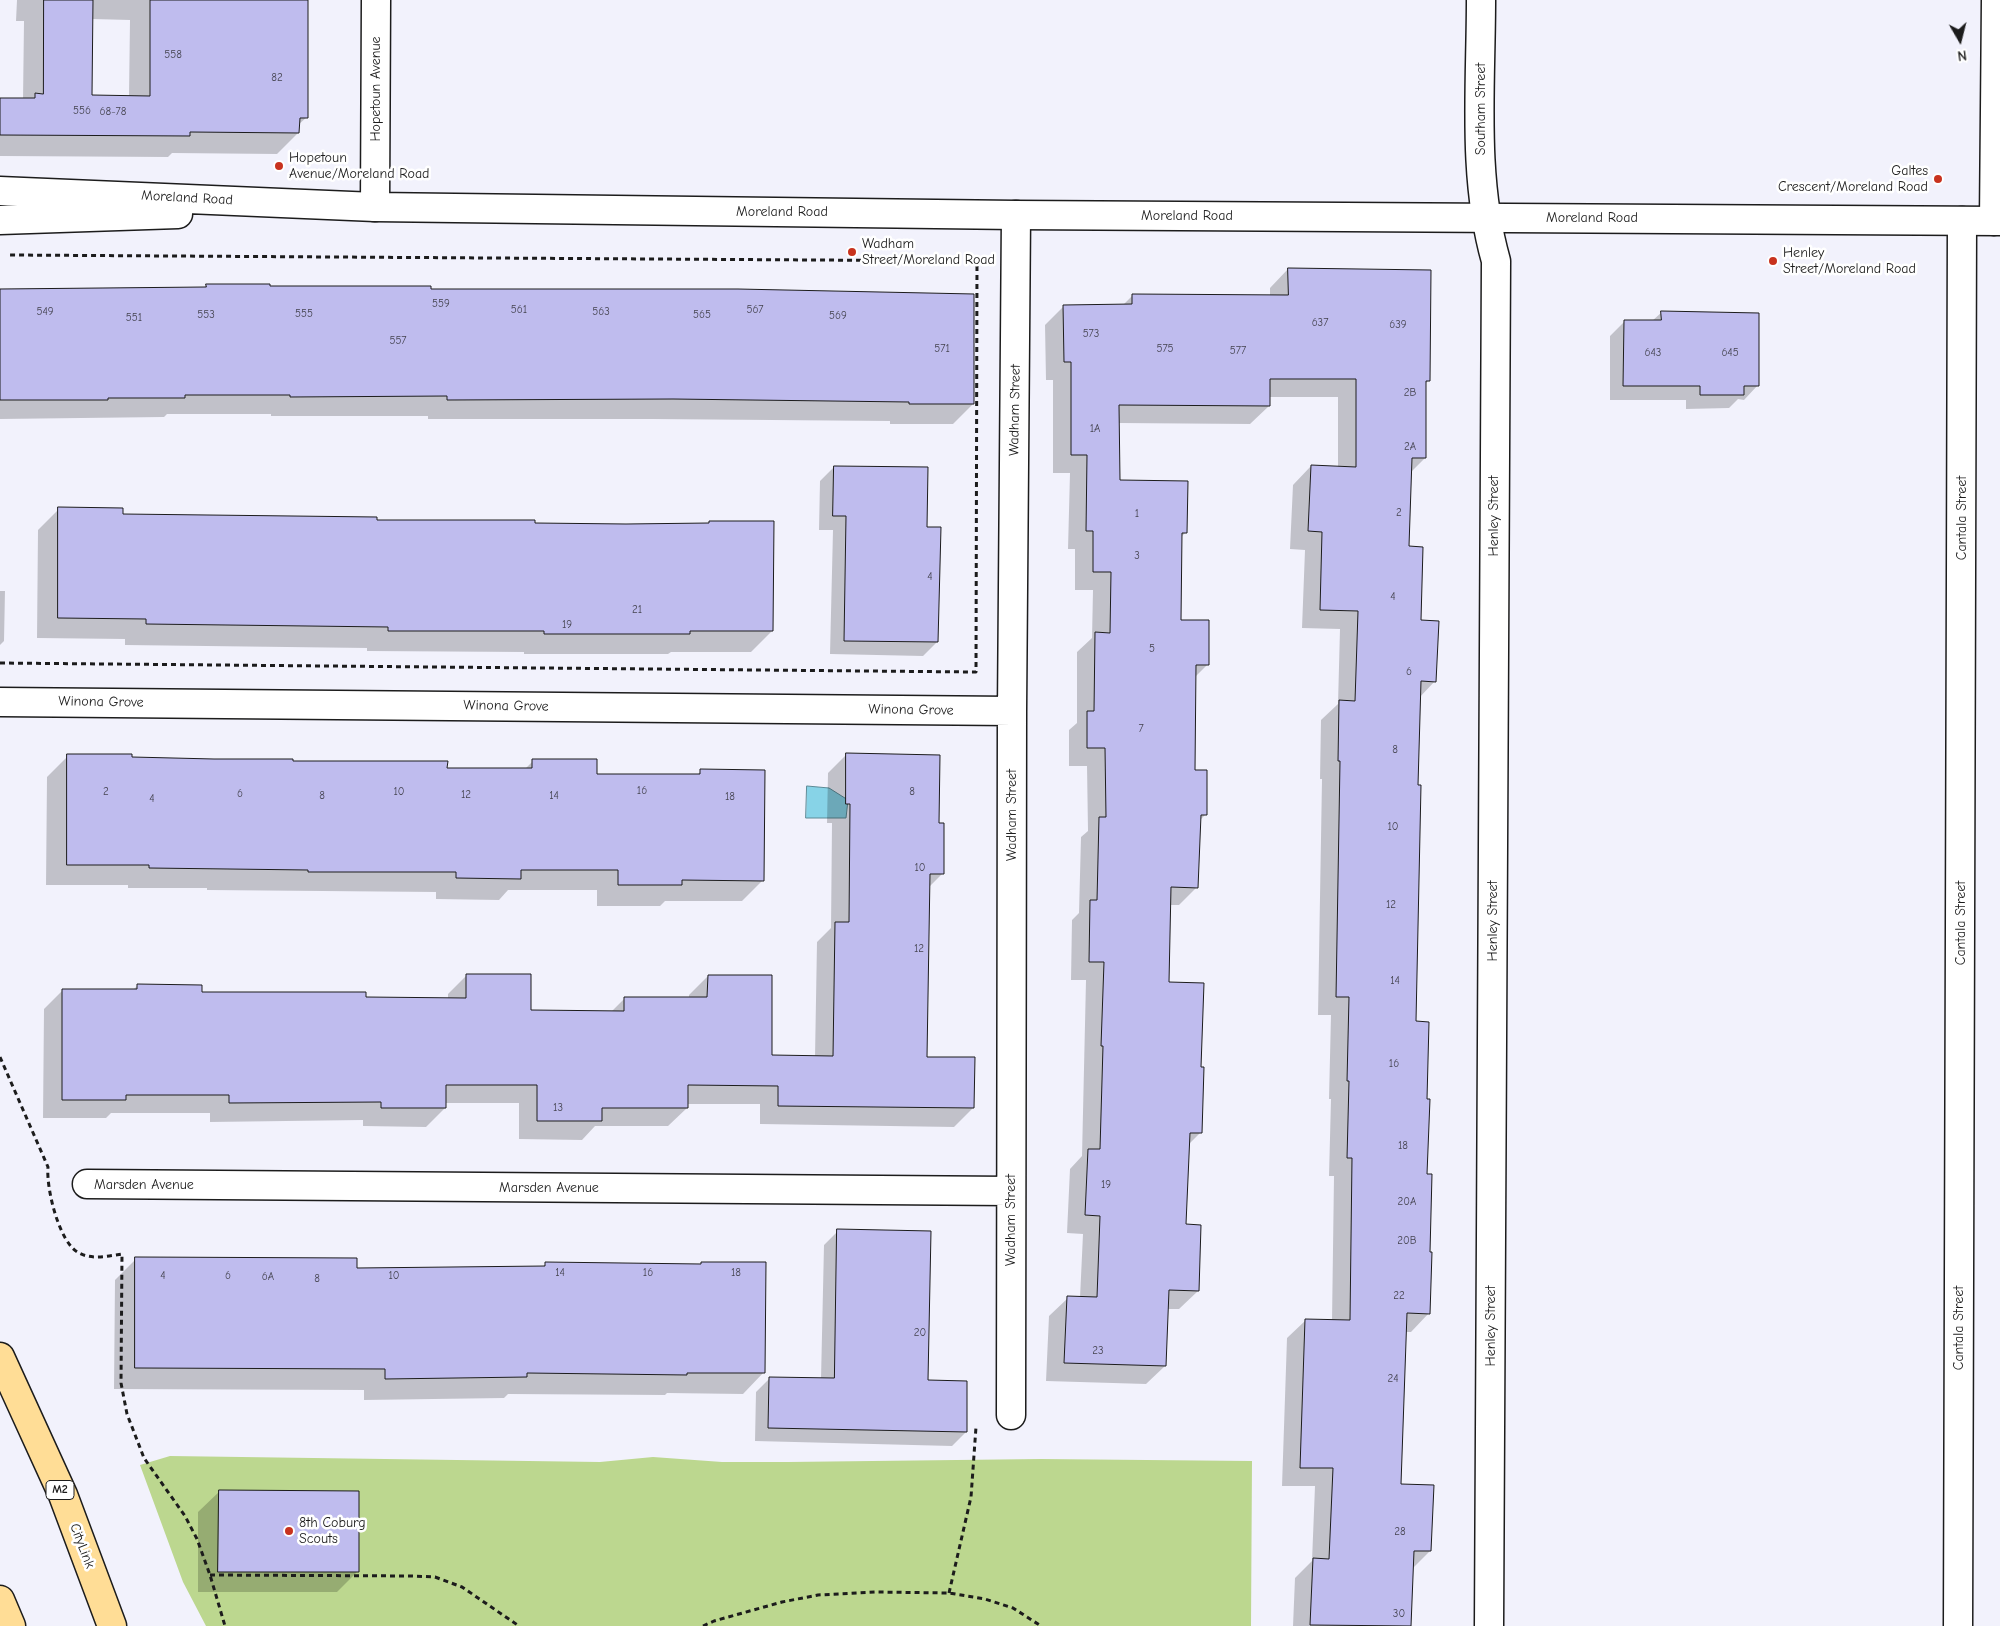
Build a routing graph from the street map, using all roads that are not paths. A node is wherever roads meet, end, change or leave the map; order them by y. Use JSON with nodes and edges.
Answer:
{"nodes":[{"id":1,"x":376,"y":0,"type":"edge"},
{"id":2,"x":1481,"y":0,"type":"edge"},
{"id":3,"x":1996,"y":0,"type":"edge"},
{"id":4,"x":0,"y":190,"type":"edge"},
{"id":5,"x":374,"y":208,"type":"junction"},
{"id":6,"x":1016,"y":215,"type":"junction"},
{"id":7,"x":1487,"y":218,"type":"junction"},
{"id":8,"x":0,"y":220,"type":"edge"},
{"id":9,"x":1962,"y":221,"type":"junction"},
{"id":10,"x":1997,"y":221,"type":"edge"},
{"id":11,"x":0,"y":702,"type":"edge"},
{"id":12,"x":1012,"y":711,"type":"junction"},
{"id":13,"x":87,"y":1184,"type":"dead end"},
{"id":14,"x":1011,"y":1191,"type":"junction"},
{"id":15,"x":0,"y":1357,"type":"edge"},
{"id":16,"x":1011,"y":1415,"type":"dead end"},
{"id":17,"x":0,"y":1600,"type":"edge"},
{"id":18,"x":11,"y":1626,"type":"edge"},
{"id":19,"x":112,"y":1626,"type":"edge"},
{"id":20,"x":1489,"y":1626,"type":"edge"},
{"id":21,"x":1958,"y":1626,"type":"edge"}],
"edges":[{"from":1,"to":5,"type":"street","name":"Hopetoun Avenue"},
{"from":2,"to":7,"type":"street","name":"Southam Street"},
{"from":3,"to":10,"type":"street"},
{"from":4,"to":5,"type":"street","name":"Moreland Road"},
{"from":5,"to":6,"type":"street","name":"Moreland Road"},
{"from":5,"to":8,"type":"street","name":"Moreland Road"},
{"from":6,"to":7,"type":"street","name":"Moreland Road"},
{"from":6,"to":12,"type":"street","name":"Wadham Street"},
{"from":7,"to":9,"type":"street","name":"Moreland Road"},
{"from":7,"to":20,"type":"street","name":"Henley Street"},
{"from":9,"to":10,"type":"street","name":"Moreland Road"},
{"from":9,"to":21,"type":"street","name":"Cantala Street"},
{"from":11,"to":12,"type":"street","name":"Winona Grove"},
{"from":12,"to":14,"type":"street","name":"Wadham Street"},
{"from":13,"to":14,"type":"street","name":"Marsden Avenue"},
{"from":14,"to":16,"type":"street","name":"Wadham Street"},
{"from":15,"to":19,"type":"highway","name":"CityLink","number":"M2"},
{"from":17,"to":18,"type":"highway"}]}
